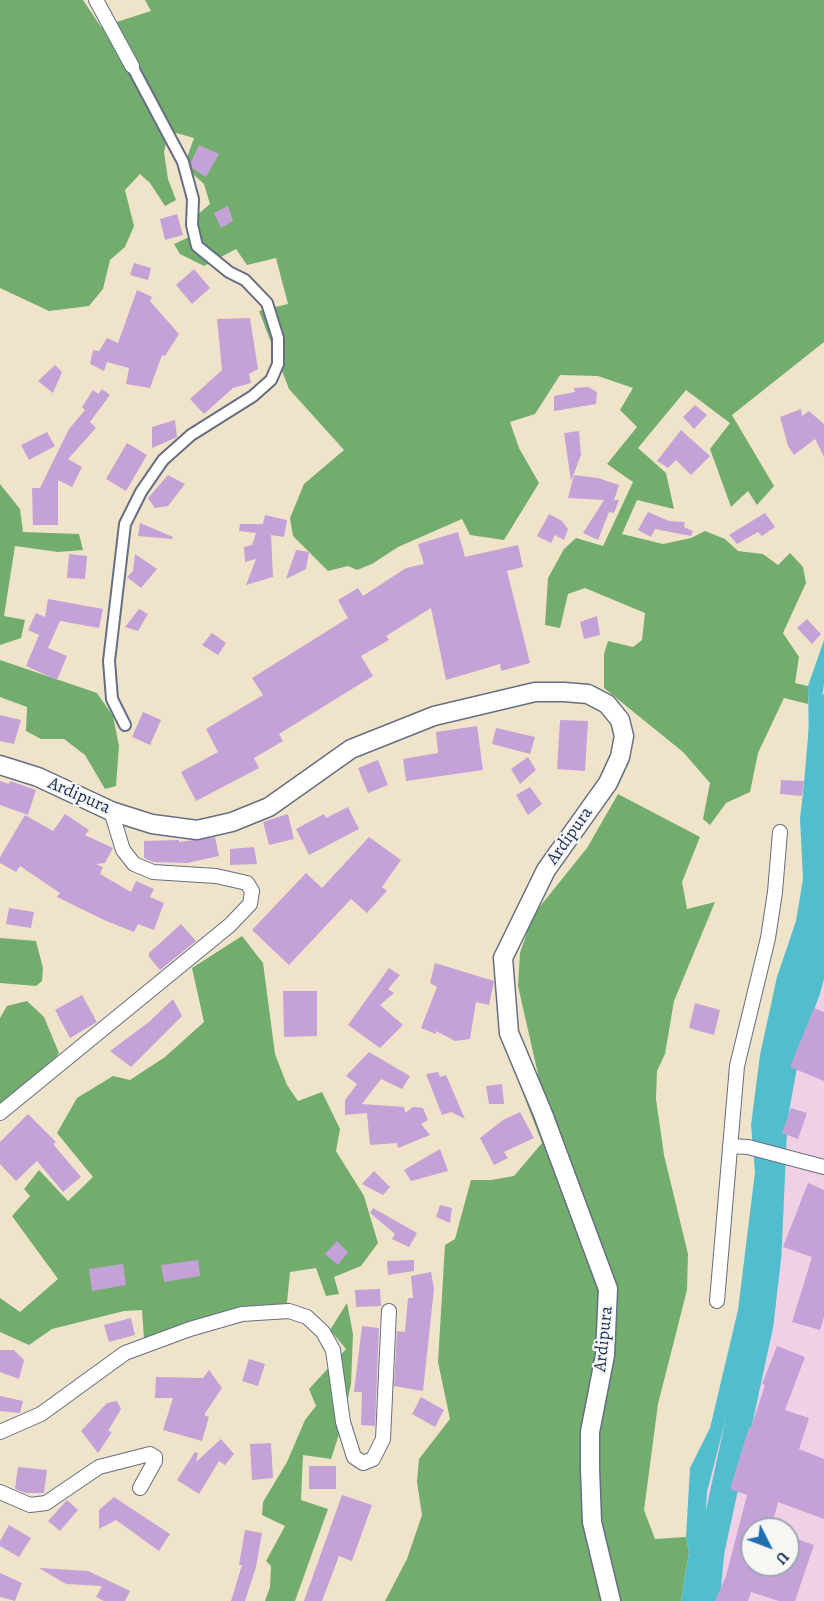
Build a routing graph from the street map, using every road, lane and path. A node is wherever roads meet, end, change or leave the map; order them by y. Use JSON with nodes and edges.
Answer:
{"nodes":[{"id":1,"x":96,"y":0,"type":"edge"},
{"id":2,"x":132,"y":66,"type":"joint"},
{"id":3,"x":125,"y":725,"type":"dead end"},
{"id":4,"x":0,"y":765,"type":"edge"},
{"id":5,"x":111,"y":811,"type":"junction"},
{"id":6,"x":780,"y":832,"type":"dead end"},
{"id":7,"x":0,"y":1113,"type":"edge"},
{"id":8,"x":730,"y":1146,"type":"junction"},
{"id":9,"x":824,"y":1167,"type":"edge"},
{"id":10,"x":717,"y":1301,"type":"dead end"},
{"id":11,"x":389,"y":1311,"type":"dead end"},
{"id":12,"x":0,"y":1432,"type":"edge"},
{"id":13,"x":140,"y":1488,"type":"dead end"},
{"id":14,"x":0,"y":1492,"type":"edge"},
{"id":15,"x":611,"y":1601,"type":"edge"}],
"edges":[{"from":1,"to":2,"type":"street"},
{"from":2,"to":3,"type":"street"},
{"from":4,"to":5,"type":"street","name":"Ardipura"},
{"from":5,"to":7,"type":"street"},
{"from":5,"to":15,"type":"street","name":"Ardipura"},
{"from":6,"to":8,"type":"street"},
{"from":8,"to":9,"type":"street"},
{"from":8,"to":10,"type":"street"},
{"from":11,"to":12,"type":"street"},
{"from":13,"to":14,"type":"street"}]}
